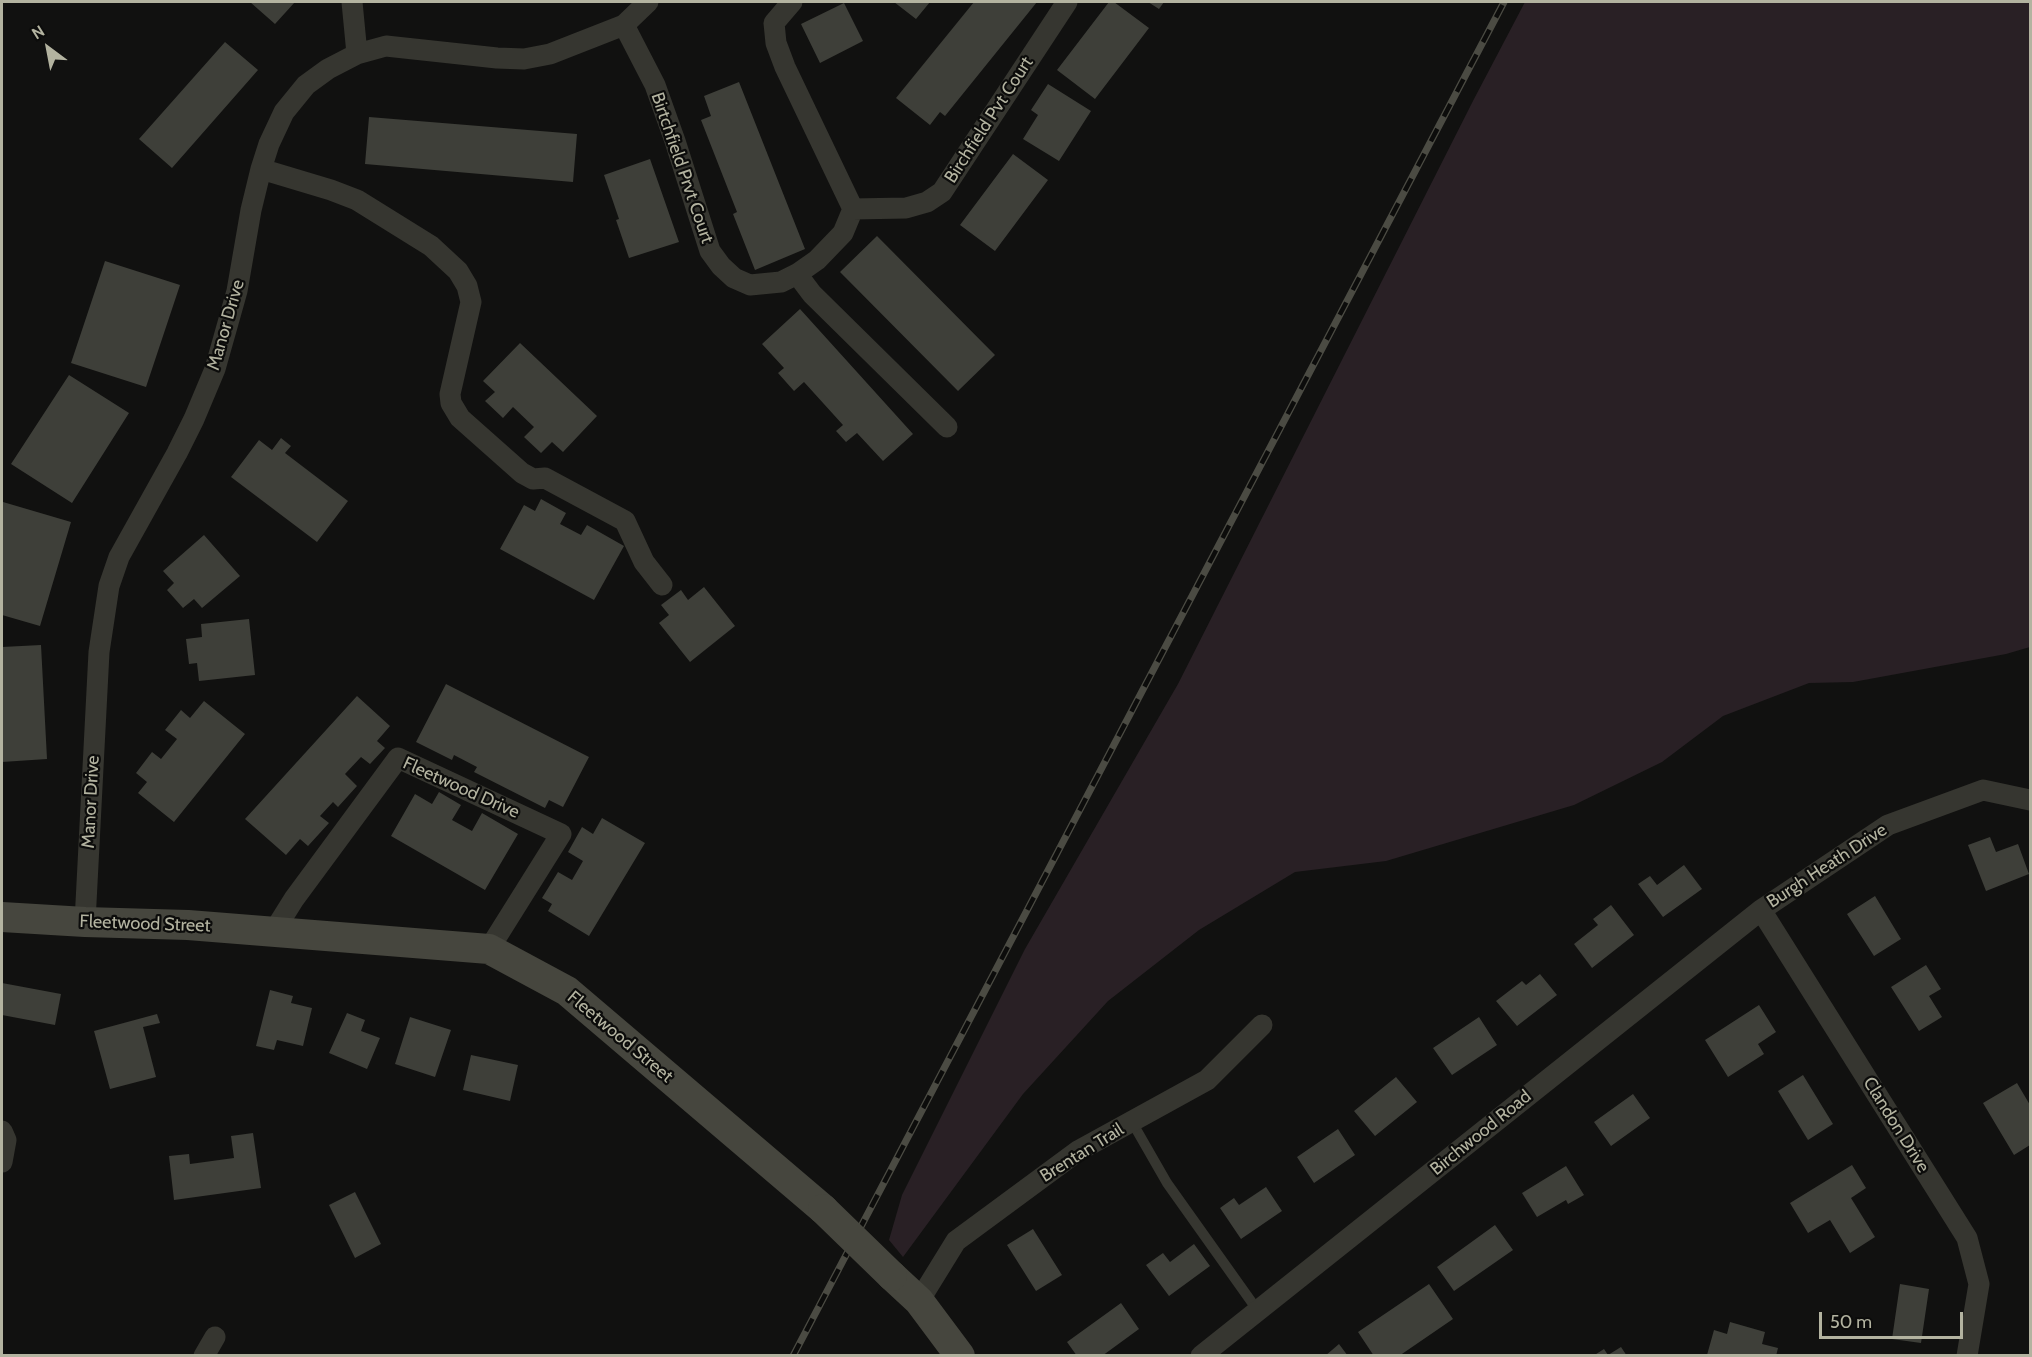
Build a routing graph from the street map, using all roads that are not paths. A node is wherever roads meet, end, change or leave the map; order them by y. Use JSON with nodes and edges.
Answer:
{"nodes":[{"id":1,"x":352,"y":2,"type":"edge"},
{"id":2,"x":648,"y":2,"type":"edge"},
{"id":3,"x":792,"y":2,"type":"edge"},
{"id":4,"x":1067,"y":2,"type":"edge"},
{"id":5,"x":624,"y":25,"type":"junction"},
{"id":6,"x":357,"y":54,"type":"junction"},
{"id":7,"x":261,"y":169,"type":"junction"},
{"id":8,"x":853,"y":209,"type":"junction"},
{"id":9,"x":798,"y":274,"type":"junction"},
{"id":10,"x":947,"y":427,"type":"dead end"},
{"id":11,"x":662,"y":585,"type":"dead end"},
{"id":12,"x":2031,"y":800,"type":"edge"},
{"id":13,"x":1761,"y":910,"type":"junction"},
{"id":14,"x":2,"y":917,"type":"edge"},
{"id":15,"x":85,"y":922,"type":"junction"},
{"id":16,"x":274,"y":931,"type":"junction"},
{"id":17,"x":489,"y":949,"type":"junction"},
{"id":18,"x":1262,"y":1024,"type":"dead end"},
{"id":19,"x":1132,"y":1122,"type":"junction"},
{"id":20,"x":2,"y":1131,"type":"edge"},
{"id":21,"x":2,"y":1162,"type":"edge"},
{"id":22,"x":919,"y":1301,"type":"junction"},
{"id":23,"x":1258,"y":1311,"type":"junction"},
{"id":24,"x":215,"y":1337,"type":"dead end"},
{"id":25,"x":204,"y":1356,"type":"edge"},
{"id":26,"x":960,"y":1356,"type":"edge"},
{"id":27,"x":1201,"y":1356,"type":"edge"},
{"id":28,"x":1967,"y":1356,"type":"edge"}],
"edges":[{"from":1,"to":6,"type":"street"},
{"from":2,"to":5,"type":"street","name":"Manor Drive"},
{"from":3,"to":8,"type":"street"},
{"from":4,"to":8,"type":"street","name":"Birchfield Pvt Court"},
{"from":5,"to":6,"type":"street","name":"Manor Drive"},
{"from":5,"to":9,"type":"street","name":"Birtchfield Prvt Court"},
{"from":6,"to":7,"type":"street","name":"Manor Drive"},
{"from":7,"to":11,"type":"street"},
{"from":7,"to":15,"type":"street","name":"Manor Drive"},
{"from":8,"to":9,"type":"street"},
{"from":9,"to":10,"type":"street"},
{"from":12,"to":13,"type":"street","name":"Burgh Heath Drive"},
{"from":13,"to":23,"type":"street","name":"Birchwood Road"},
{"from":13,"to":28,"type":"street","name":"Clandon Drive"},
{"from":14,"to":15,"type":"street","name":"Fleetwood Street"},
{"from":15,"to":16,"type":"street","name":"Fleetwood Street"},
{"from":16,"to":17,"type":"street","name":"Fleetwood Street"},
{"from":16,"to":17,"type":"street","name":"Fleetwood Drive"},
{"from":17,"to":22,"type":"street","name":"Fleetwood Street","bridge":true},
{"from":18,"to":19,"type":"street","name":"Brentan Trail"},
{"from":19,"to":22,"type":"street","name":"Brentan Trail"},
{"from":19,"to":23,"type":"lane"},
{"from":20,"to":21,"type":"street"},
{"from":22,"to":26,"type":"street","name":"Fleetwood Street"},
{"from":23,"to":27,"type":"street","name":"Birchwood Road"},
{"from":24,"to":25,"type":"street"}]}
